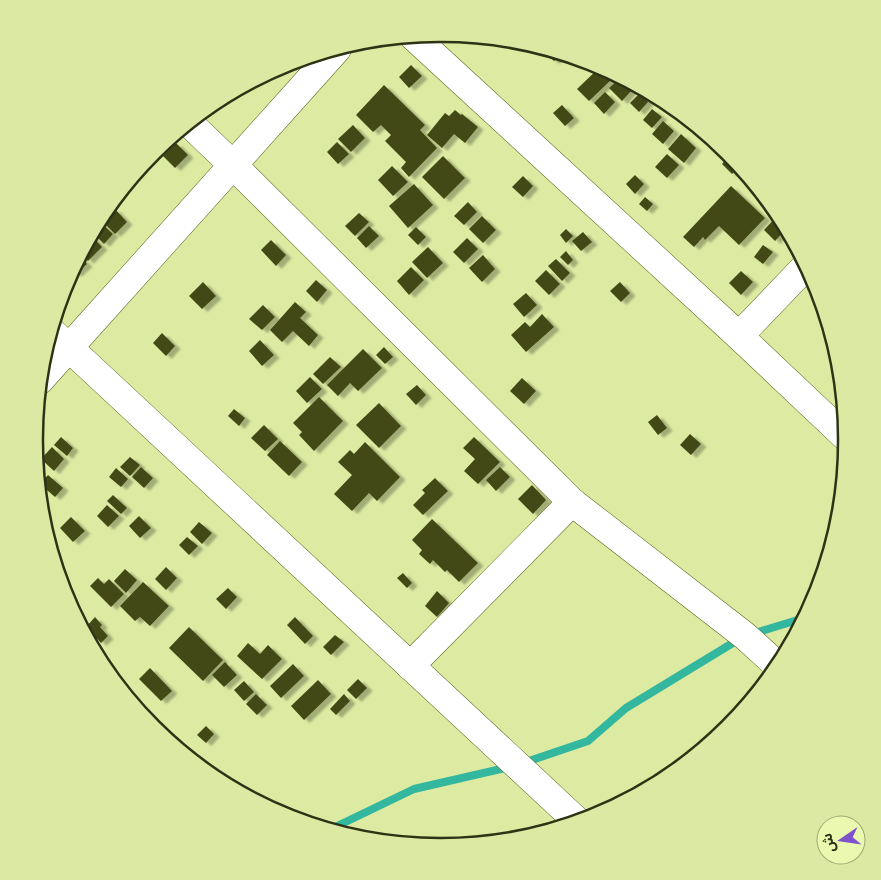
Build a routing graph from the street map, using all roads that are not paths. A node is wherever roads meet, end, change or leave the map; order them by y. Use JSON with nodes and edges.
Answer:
{"nodes":[{"id":1,"x":420,"y":43,"type":"edge"},
{"id":2,"x":328,"y":59,"type":"edge"},
{"id":3,"x":195,"y":128,"type":"edge"},
{"id":4,"x":233,"y":165,"type":"junction"},
{"id":5,"x":801,"y":272,"type":"edge"},
{"id":6,"x":739,"y":336,"type":"junction"},
{"id":7,"x":60,"y":339,"type":"edge"},
{"id":8,"x":53,"y":353,"type":"edge"},
{"id":9,"x":838,"y":430,"type":"edge"},
{"id":10,"x":572,"y":502,"type":"junction"},
{"id":11,"x":772,"y":660,"type":"edge"},
{"id":12,"x":410,"y":666,"type":"junction"},
{"id":13,"x":571,"y":815,"type":"edge"}],
"edges":[{"from":1,"to":6,"type":"street"},
{"from":2,"to":4,"type":"street"},
{"from":3,"to":4,"type":"street"},
{"from":4,"to":7,"type":"street"},
{"from":4,"to":10,"type":"street"},
{"from":5,"to":6,"type":"street"},
{"from":6,"to":9,"type":"street"},
{"from":7,"to":8,"type":"street"},
{"from":7,"to":12,"type":"street"},
{"from":10,"to":11,"type":"street"},
{"from":10,"to":12,"type":"street"},
{"from":12,"to":13,"type":"street"}]}
